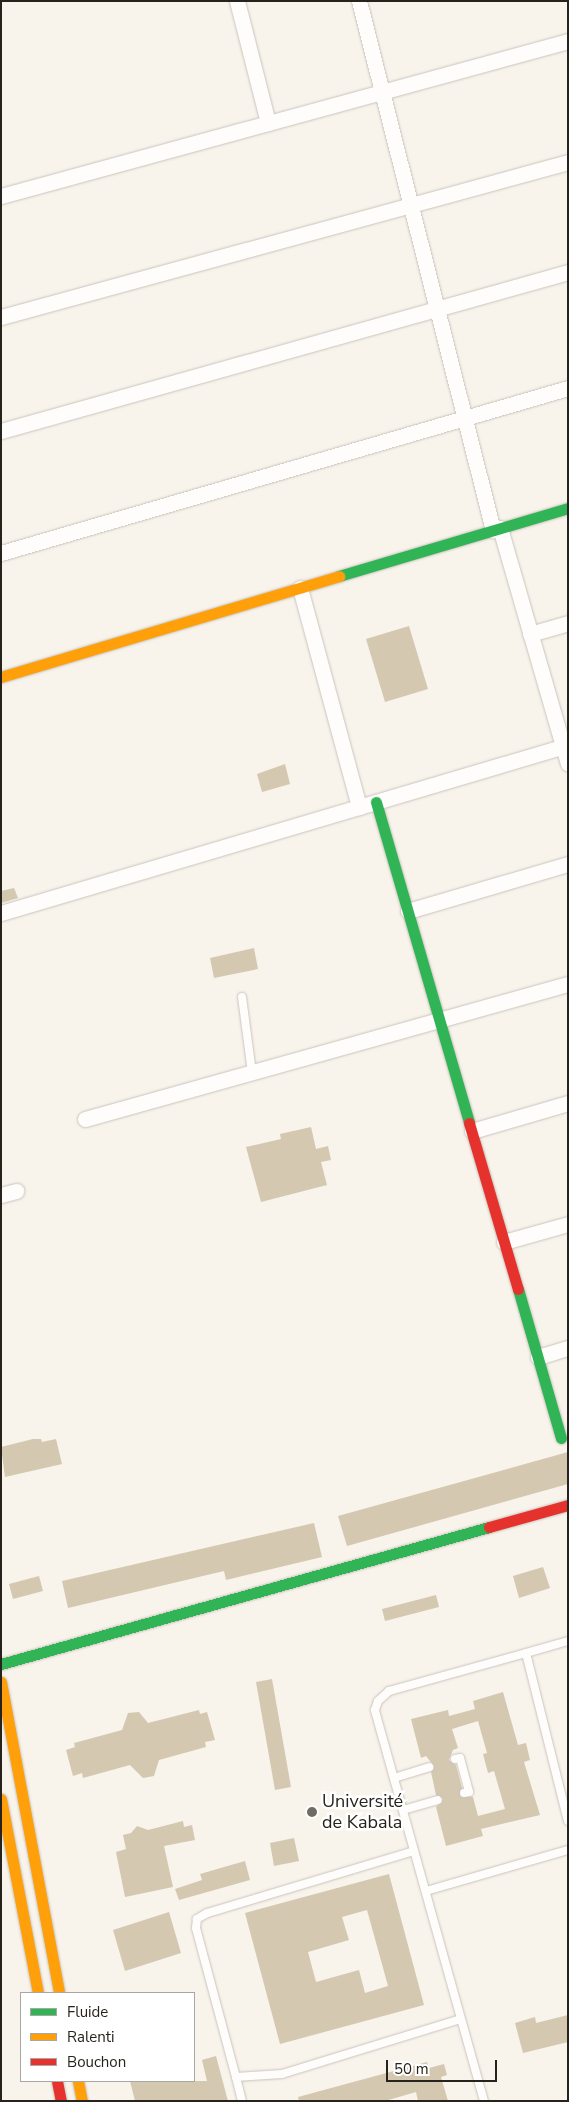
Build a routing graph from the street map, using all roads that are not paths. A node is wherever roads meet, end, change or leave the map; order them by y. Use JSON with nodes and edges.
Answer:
{"nodes":[{"id":1,"x":237,"y":1,"type":"edge"},
{"id":2,"x":359,"y":1,"type":"edge"},
{"id":3,"x":568,"y":41,"type":"edge"},
{"id":4,"x":381,"y":92,"type":"junction"},
{"id":5,"x":268,"y":123,"type":"junction"},
{"id":6,"x":568,"y":162,"type":"edge"},
{"id":7,"x":1,"y":196,"type":"edge"},
{"id":8,"x":410,"y":205,"type":"junction"},
{"id":9,"x":568,"y":272,"type":"edge"},
{"id":10,"x":436,"y":308,"type":"junction"},
{"id":11,"x":1,"y":318,"type":"edge"},
{"id":12,"x":568,"y":388,"type":"edge"},
{"id":13,"x":464,"y":418,"type":"junction"},
{"id":14,"x":1,"y":432,"type":"edge"},
{"id":15,"x":568,"y":508,"type":"edge"},
{"id":16,"x":496,"y":529,"type":"junction"},
{"id":17,"x":1,"y":553,"type":"edge"},
{"id":18,"x":300,"y":588,"type":"junction"},
{"id":19,"x":568,"y":623,"type":"edge"},
{"id":20,"x":530,"y":634,"type":"junction"},
{"id":21,"x":1,"y":676,"type":"edge"},
{"id":22,"x":565,"y":746,"type":"edge"},
{"id":23,"x":568,"y":763,"type":"edge"},
{"id":24,"x":376,"y":802,"type":"junction"},
{"id":25,"x":359,"y":807,"type":"junction"},
{"id":26,"x":568,"y":864,"type":"edge"},
{"id":27,"x":408,"y":912,"type":"junction"},
{"id":28,"x":1,"y":913,"type":"edge"},
{"id":29,"x":568,"y":984,"type":"edge"},
{"id":30,"x":242,"y":997,"type":"dead end"},
{"id":31,"x":440,"y":1021,"type":"junction"},
{"id":32,"x":252,"y":1073,"type":"junction"},
{"id":33,"x":568,"y":1103,"type":"edge"},
{"id":34,"x":85,"y":1119,"type":"dead end"},
{"id":35,"x":472,"y":1131,"type":"junction"},
{"id":36,"x":568,"y":1224,"type":"edge"},
{"id":37,"x":504,"y":1242,"type":"junction"},
{"id":38,"x":568,"y":1348,"type":"edge"},
{"id":39,"x":538,"y":1357,"type":"junction"},
{"id":40,"x":561,"y":1438,"type":"dead end"},
{"id":41,"x":568,"y":1505,"type":"edge"},
{"id":42,"x":568,"y":1641,"type":"edge"},
{"id":43,"x":526,"y":1653,"type":"junction"},
{"id":44,"x":1,"y":1664,"type":"edge"},
{"id":45,"x":1,"y":1682,"type":"edge"},
{"id":46,"x":455,"y":1759,"type":"dead end"},
{"id":47,"x":429,"y":1767,"type":"dead end"},
{"id":48,"x":394,"y":1778,"type":"junction"},
{"id":49,"x":464,"y":1793,"type":"dead end"},
{"id":50,"x":1,"y":1799,"type":"edge"},
{"id":51,"x":438,"y":1800,"type":"dead end"},
{"id":52,"x":403,"y":1810,"type":"junction"},
{"id":53,"x":568,"y":1821,"type":"edge"},
{"id":54,"x":568,"y":1850,"type":"edge"},
{"id":55,"x":414,"y":1851,"type":"junction"},
{"id":56,"x":426,"y":1891,"type":"junction"},
{"id":57,"x":38,"y":1992,"type":"edge"},
{"id":58,"x":59,"y":1992,"type":"edge"},
{"id":59,"x":462,"y":2019,"type":"junction"},
{"id":60,"x":236,"y":2077,"type":"junction"},
{"id":61,"x":57,"y":2082,"type":"edge"},
{"id":62,"x":78,"y":2082,"type":"edge"},
{"id":63,"x":61,"y":2101,"type":"edge"},
{"id":64,"x":82,"y":2101,"type":"edge"},
{"id":65,"x":242,"y":2101,"type":"edge"},
{"id":66,"x":484,"y":2101,"type":"edge"}],
"edges":[{"from":1,"to":5,"type":"street"},
{"from":2,"to":4,"type":"street"},
{"from":3,"to":4,"type":"street"},
{"from":4,"to":5,"type":"street"},
{"from":4,"to":8,"type":"street"},
{"from":5,"to":7,"type":"street"},
{"from":6,"to":8,"type":"street"},
{"from":8,"to":10,"type":"street"},
{"from":8,"to":11,"type":"street"},
{"from":9,"to":10,"type":"street"},
{"from":10,"to":13,"type":"street"},
{"from":10,"to":14,"type":"street"},
{"from":12,"to":13,"type":"street"},
{"from":13,"to":16,"type":"street"},
{"from":13,"to":17,"type":"street"},
{"from":15,"to":16,"type":"street"},
{"from":16,"to":18,"type":"street"},
{"from":16,"to":20,"type":"street"},
{"from":18,"to":21,"type":"street"},
{"from":18,"to":25,"type":"street"},
{"from":19,"to":20,"type":"street"},
{"from":20,"to":22,"type":"street"},
{"from":22,"to":23,"type":"street"},
{"from":22,"to":24,"type":"street"},
{"from":24,"to":25,"type":"street"},
{"from":24,"to":27,"type":"street"},
{"from":25,"to":28,"type":"street"},
{"from":26,"to":27,"type":"street"},
{"from":27,"to":31,"type":"street"},
{"from":29,"to":31,"type":"street"},
{"from":30,"to":32,"type":"lane"},
{"from":31,"to":32,"type":"street"},
{"from":31,"to":35,"type":"street"},
{"from":32,"to":34,"type":"street"},
{"from":33,"to":35,"type":"street"},
{"from":35,"to":37,"type":"street"},
{"from":36,"to":37,"type":"street"},
{"from":37,"to":39,"type":"street"},
{"from":38,"to":39,"type":"street"},
{"from":39,"to":40,"type":"street"},
{"from":41,"to":44,"type":"street"},
{"from":42,"to":43,"type":"lane"},
{"from":43,"to":48,"type":"lane"},
{"from":43,"to":53,"type":"lane"},
{"from":45,"to":58,"type":"street"},
{"from":46,"to":49,"type":"lane"},
{"from":47,"to":48,"type":"lane"},
{"from":48,"to":52,"type":"lane"},
{"from":50,"to":57,"type":"street"},
{"from":51,"to":52,"type":"lane"},
{"from":52,"to":55,"type":"lane"},
{"from":54,"to":56,"type":"lane"},
{"from":55,"to":56,"type":"lane"},
{"from":55,"to":60,"type":"lane"},
{"from":56,"to":59,"type":"lane"},
{"from":59,"to":60,"type":"lane"},
{"from":59,"to":66,"type":"lane"},
{"from":60,"to":65,"type":"lane"},
{"from":61,"to":63,"type":"street"},
{"from":62,"to":64,"type":"street"}]}
